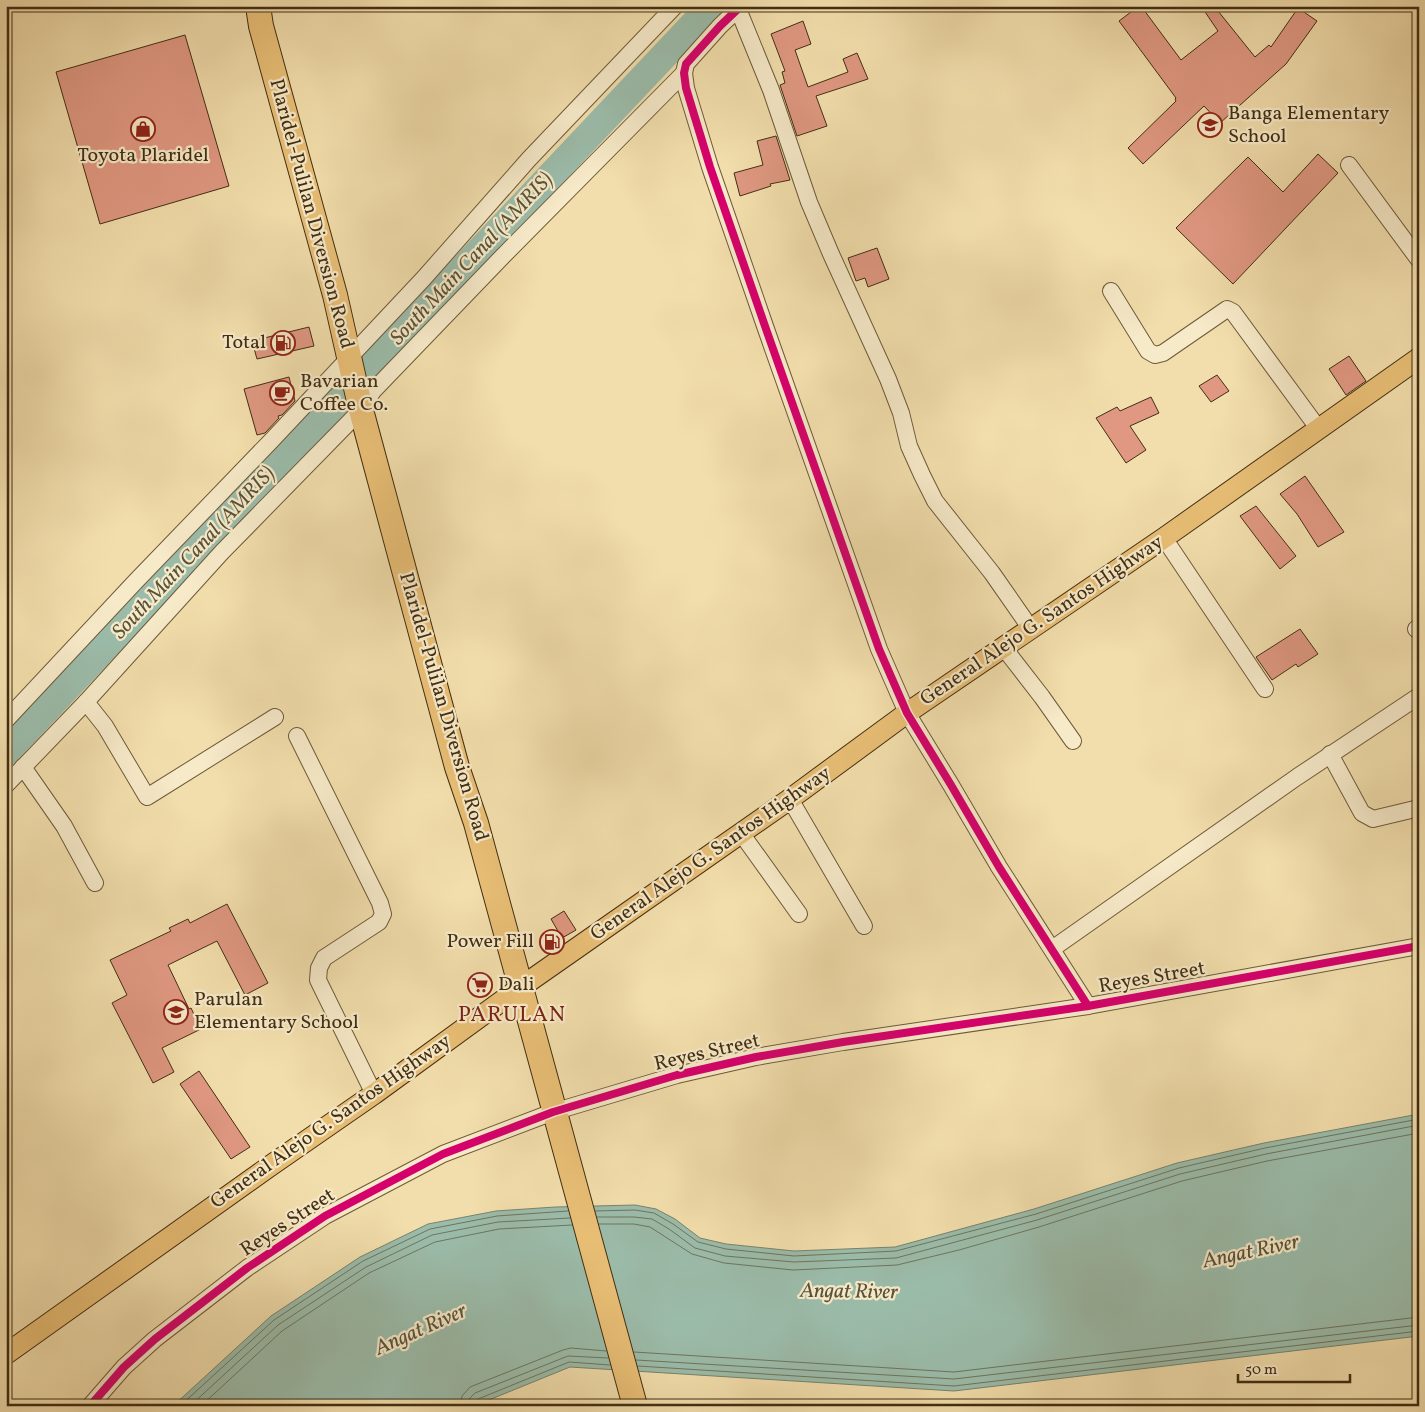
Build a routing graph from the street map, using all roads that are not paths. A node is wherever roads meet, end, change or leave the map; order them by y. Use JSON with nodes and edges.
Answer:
{"nodes":[{"id":1,"x":258,"y":6,"type":"edge"},
{"id":2,"x":675,"y":6,"type":"edge"},
{"id":3,"x":740,"y":8,"type":"edge"},
{"id":4,"x":684,"y":73,"type":"junction"},
{"id":5,"x":1350,"y":165,"type":"dead end"},
{"id":6,"x":1419,"y":260,"type":"edge"},
{"id":7,"x":1111,"y":291,"type":"dead end"},
{"id":8,"x":1419,"y":358,"type":"edge"},
{"id":9,"x":350,"y":362,"type":"junction"},
{"id":10,"x":361,"y":406,"type":"junction"},
{"id":11,"x":1318,"y":428,"type":"junction"},
{"id":12,"x":1164,"y":538,"type":"junction"},
{"id":13,"x":1031,"y":629,"type":"junction"},
{"id":14,"x":1004,"y":648,"type":"junction"},
{"id":15,"x":1265,"y":689,"type":"dead end"},
{"id":16,"x":1419,"y":696,"type":"edge"},
{"id":17,"x":86,"y":702,"type":"junction"},
{"id":18,"x":907,"y":714,"type":"junction"},
{"id":19,"x":274,"y":717,"type":"dead end"},
{"id":20,"x":6,"y":720,"type":"edge"},
{"id":21,"x":298,"y":736,"type":"dead end"},
{"id":22,"x":1073,"y":741,"type":"dead end"},
{"id":23,"x":1330,"y":754,"type":"junction"},
{"id":24,"x":23,"y":767,"type":"junction"},
{"id":25,"x":6,"y":784,"type":"edge"},
{"id":26,"x":790,"y":799,"type":"junction"},
{"id":27,"x":1419,"y":808,"type":"edge"},
{"id":28,"x":741,"y":833,"type":"junction"},
{"id":29,"x":95,"y":883,"type":"dead end"},
{"id":30,"x":799,"y":914,"type":"dead end"},
{"id":31,"x":864,"y":926,"type":"dead end"},
{"id":32,"x":1419,"y":946,"type":"edge"},
{"id":33,"x":1052,"y":949,"type":"junction"},
{"id":34,"x":521,"y":987,"type":"junction"},
{"id":35,"x":1088,"y":1006,"type":"junction"},
{"id":36,"x":374,"y":1094,"type":"junction"},
{"id":37,"x":553,"y":1112,"type":"junction"},
{"id":38,"x":6,"y":1354,"type":"edge"},
{"id":39,"x":90,"y":1406,"type":"edge"},
{"id":40,"x":635,"y":1406,"type":"edge"}],
"edges":[{"from":1,"to":9,"type":"highway","name":"Plaridel-Pulilan Diversion Road"},
{"from":2,"to":9,"type":"street"},
{"from":3,"to":4,"type":"street"},
{"from":3,"to":13,"type":"street"},
{"from":4,"to":10,"type":"street"},
{"from":4,"to":18,"type":"street"},
{"from":5,"to":6,"type":"street"},
{"from":7,"to":11,"type":"street"},
{"from":8,"to":11,"type":"main road","name":"General Alejo G. Santos Highway"},
{"from":9,"to":10,"type":"highway","name":"Plaridel-Pulilan Diversion Road"},
{"from":9,"to":20,"type":"street"},
{"from":10,"to":17,"type":"street"},
{"from":10,"to":34,"type":"highway","name":"Plaridel-Pulilan Diversion Road"},
{"from":11,"to":12,"type":"main road","name":"General Alejo G. Santos Highway"},
{"from":12,"to":13,"type":"main road","name":"General Alejo G. Santos Highway"},
{"from":12,"to":15,"type":"street"},
{"from":13,"to":14,"type":"main road","name":"General Alejo G. Santos Highway"},
{"from":14,"to":18,"type":"main road","name":"General Alejo G. Santos Highway"},
{"from":14,"to":22,"type":"street"},
{"from":16,"to":23,"type":"street"},
{"from":17,"to":19,"type":"street"},
{"from":17,"to":24,"type":"street"},
{"from":18,"to":26,"type":"main road","name":"General Alejo G. Santos Highway"},
{"from":18,"to":33,"type":"street"},
{"from":21,"to":36,"type":"street"},
{"from":23,"to":27,"type":"street"},
{"from":23,"to":33,"type":"street"},
{"from":24,"to":25,"type":"street"},
{"from":24,"to":29,"type":"street"},
{"from":26,"to":28,"type":"main road","name":"General Alejo G. Santos Highway"},
{"from":26,"to":31,"type":"street"},
{"from":28,"to":30,"type":"street"},
{"from":28,"to":34,"type":"main road","name":"General Alejo G. Santos Highway"},
{"from":32,"to":35,"type":"street","name":"Reyes Street"},
{"from":33,"to":35,"type":"street"},
{"from":34,"to":36,"type":"main road","name":"General Alejo G. Santos Highway"},
{"from":34,"to":37,"type":"highway","name":"Plaridel-Pulilan Diversion Road"},
{"from":35,"to":37,"type":"street","name":"Reyes Street"},
{"from":36,"to":38,"type":"main road","name":"General Alejo G. Santos Highway"},
{"from":37,"to":39,"type":"street","name":"Reyes Street"},
{"from":37,"to":40,"type":"highway","name":"Plaridel-Pulilan Diversion Road"}]}
